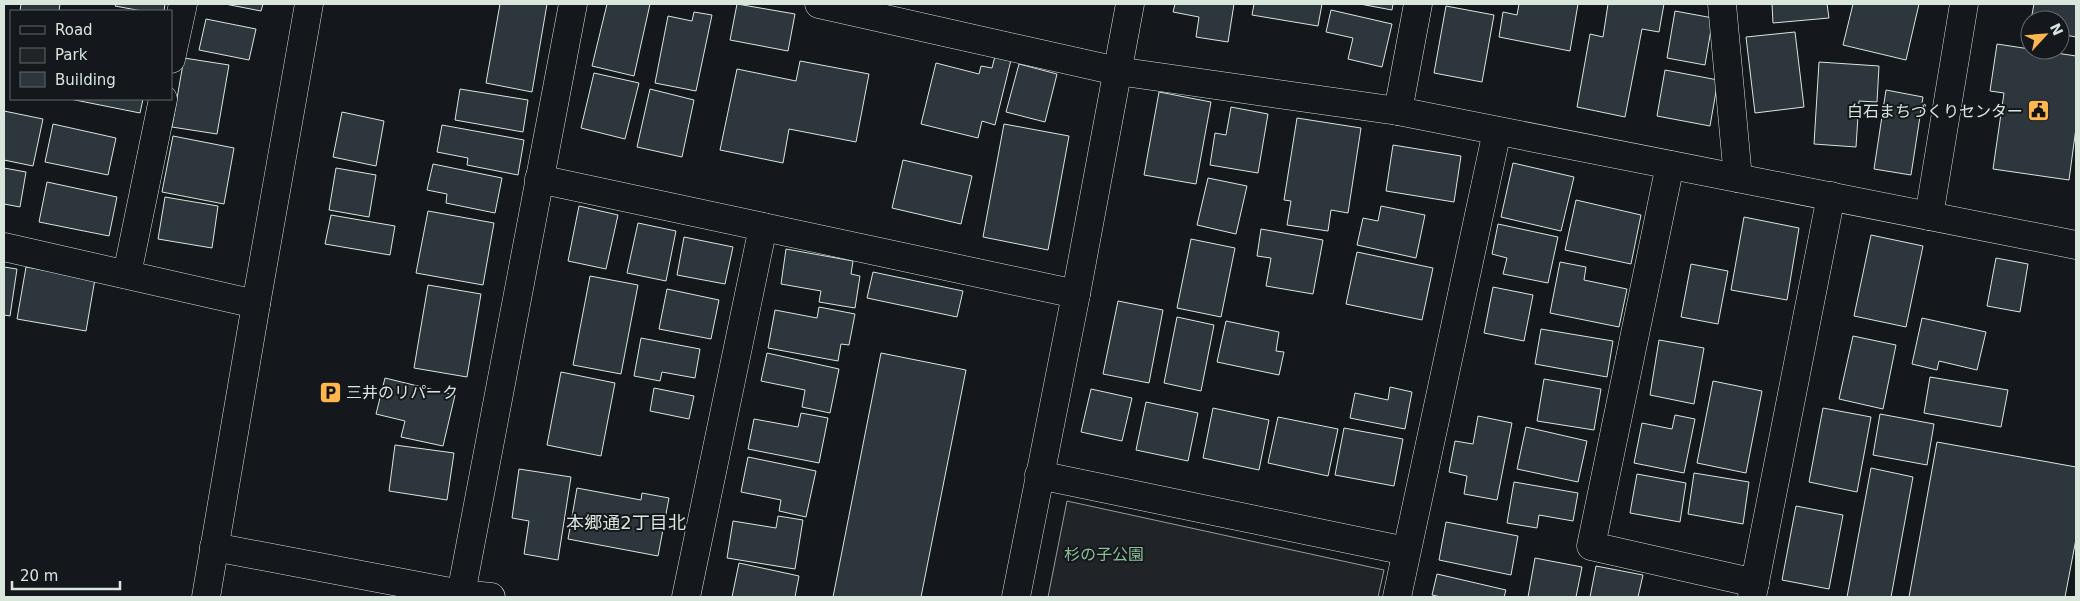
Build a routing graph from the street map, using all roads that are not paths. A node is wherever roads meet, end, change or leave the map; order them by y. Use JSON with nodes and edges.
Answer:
{"nodes":[{"id":1,"x":182,"y":4,"type":"edge"},
{"id":2,"x":309,"y":4,"type":"edge"},
{"id":3,"x":574,"y":4,"type":"edge"},
{"id":4,"x":819,"y":4,"type":"edge"},
{"id":5,"x":1130,"y":4,"type":"edge"},
{"id":6,"x":1418,"y":4,"type":"edge"},
{"id":7,"x":1722,"y":4,"type":"edge"},
{"id":8,"x":1964,"y":4,"type":"edge"},
{"id":9,"x":172,"y":54,"type":"edge"},
{"id":10,"x":1117,"y":71,"type":"junction"},
{"id":11,"x":163,"y":100,"type":"edge"},
{"id":12,"x":1398,"y":111,"type":"junction"},
{"id":13,"x":1497,"y":131,"type":"junction"},
{"id":14,"x":1670,"y":165,"type":"junction"},
{"id":15,"x":1738,"y":178,"type":"junction"},
{"id":16,"x":539,"y":179,"type":"junction"},
{"id":17,"x":1830,"y":196,"type":"junction"},
{"id":18,"x":1929,"y":216,"type":"junction"},
{"id":19,"x":763,"y":227,"type":"junction"},
{"id":20,"x":2076,"y":245,"type":"edge"},
{"id":21,"x":4,"y":247,"type":"edge"},
{"id":22,"x":127,"y":274,"type":"junction"},
{"id":23,"x":1076,"y":294,"type":"junction"},
{"id":24,"x":256,"y":304,"type":"junction"},
{"id":25,"x":1039,"y":475,"type":"junction"},
{"id":26,"x":214,"y":548,"type":"junction"},
{"id":27,"x":1406,"y":551,"type":"junction"},
{"id":28,"x":1753,"y":590,"type":"edge"},
{"id":29,"x":461,"y":594,"type":"junction"},
{"id":30,"x":206,"y":597,"type":"edge"},
{"id":31,"x":491,"y":597,"type":"edge"},
{"id":32,"x":686,"y":597,"type":"edge"},
{"id":33,"x":1016,"y":597,"type":"edge"},
{"id":34,"x":1397,"y":597,"type":"edge"}],
"edges":[{"from":1,"to":9,"type":"street"},
{"from":2,"to":24,"type":"street"},
{"from":3,"to":16,"type":"street"},
{"from":4,"to":10,"type":"street"},
{"from":5,"to":10,"type":"street"},
{"from":6,"to":12,"type":"street"},
{"from":7,"to":15,"type":"street"},
{"from":8,"to":18,"type":"street"},
{"from":10,"to":12,"type":"street"},
{"from":10,"to":23,"type":"street"},
{"from":11,"to":22,"type":"street"},
{"from":12,"to":13,"type":"street"},
{"from":13,"to":14,"type":"street"},
{"from":13,"to":27,"type":"street"},
{"from":14,"to":15,"type":"street"},
{"from":14,"to":28,"type":"street"},
{"from":15,"to":17,"type":"street"},
{"from":16,"to":19,"type":"street"},
{"from":16,"to":29,"type":"street"},
{"from":17,"to":18,"type":"street"},
{"from":17,"to":28,"type":"street"},
{"from":18,"to":20,"type":"street"},
{"from":19,"to":23,"type":"street"},
{"from":19,"to":32,"type":"street"},
{"from":21,"to":22,"type":"street"},
{"from":22,"to":24,"type":"street"},
{"from":23,"to":25,"type":"street"},
{"from":24,"to":26,"type":"street"},
{"from":25,"to":27,"type":"street"},
{"from":25,"to":33,"type":"street"},
{"from":26,"to":29,"type":"street"},
{"from":26,"to":30,"type":"street"},
{"from":27,"to":34,"type":"street"},
{"from":29,"to":31,"type":"street"}]}
